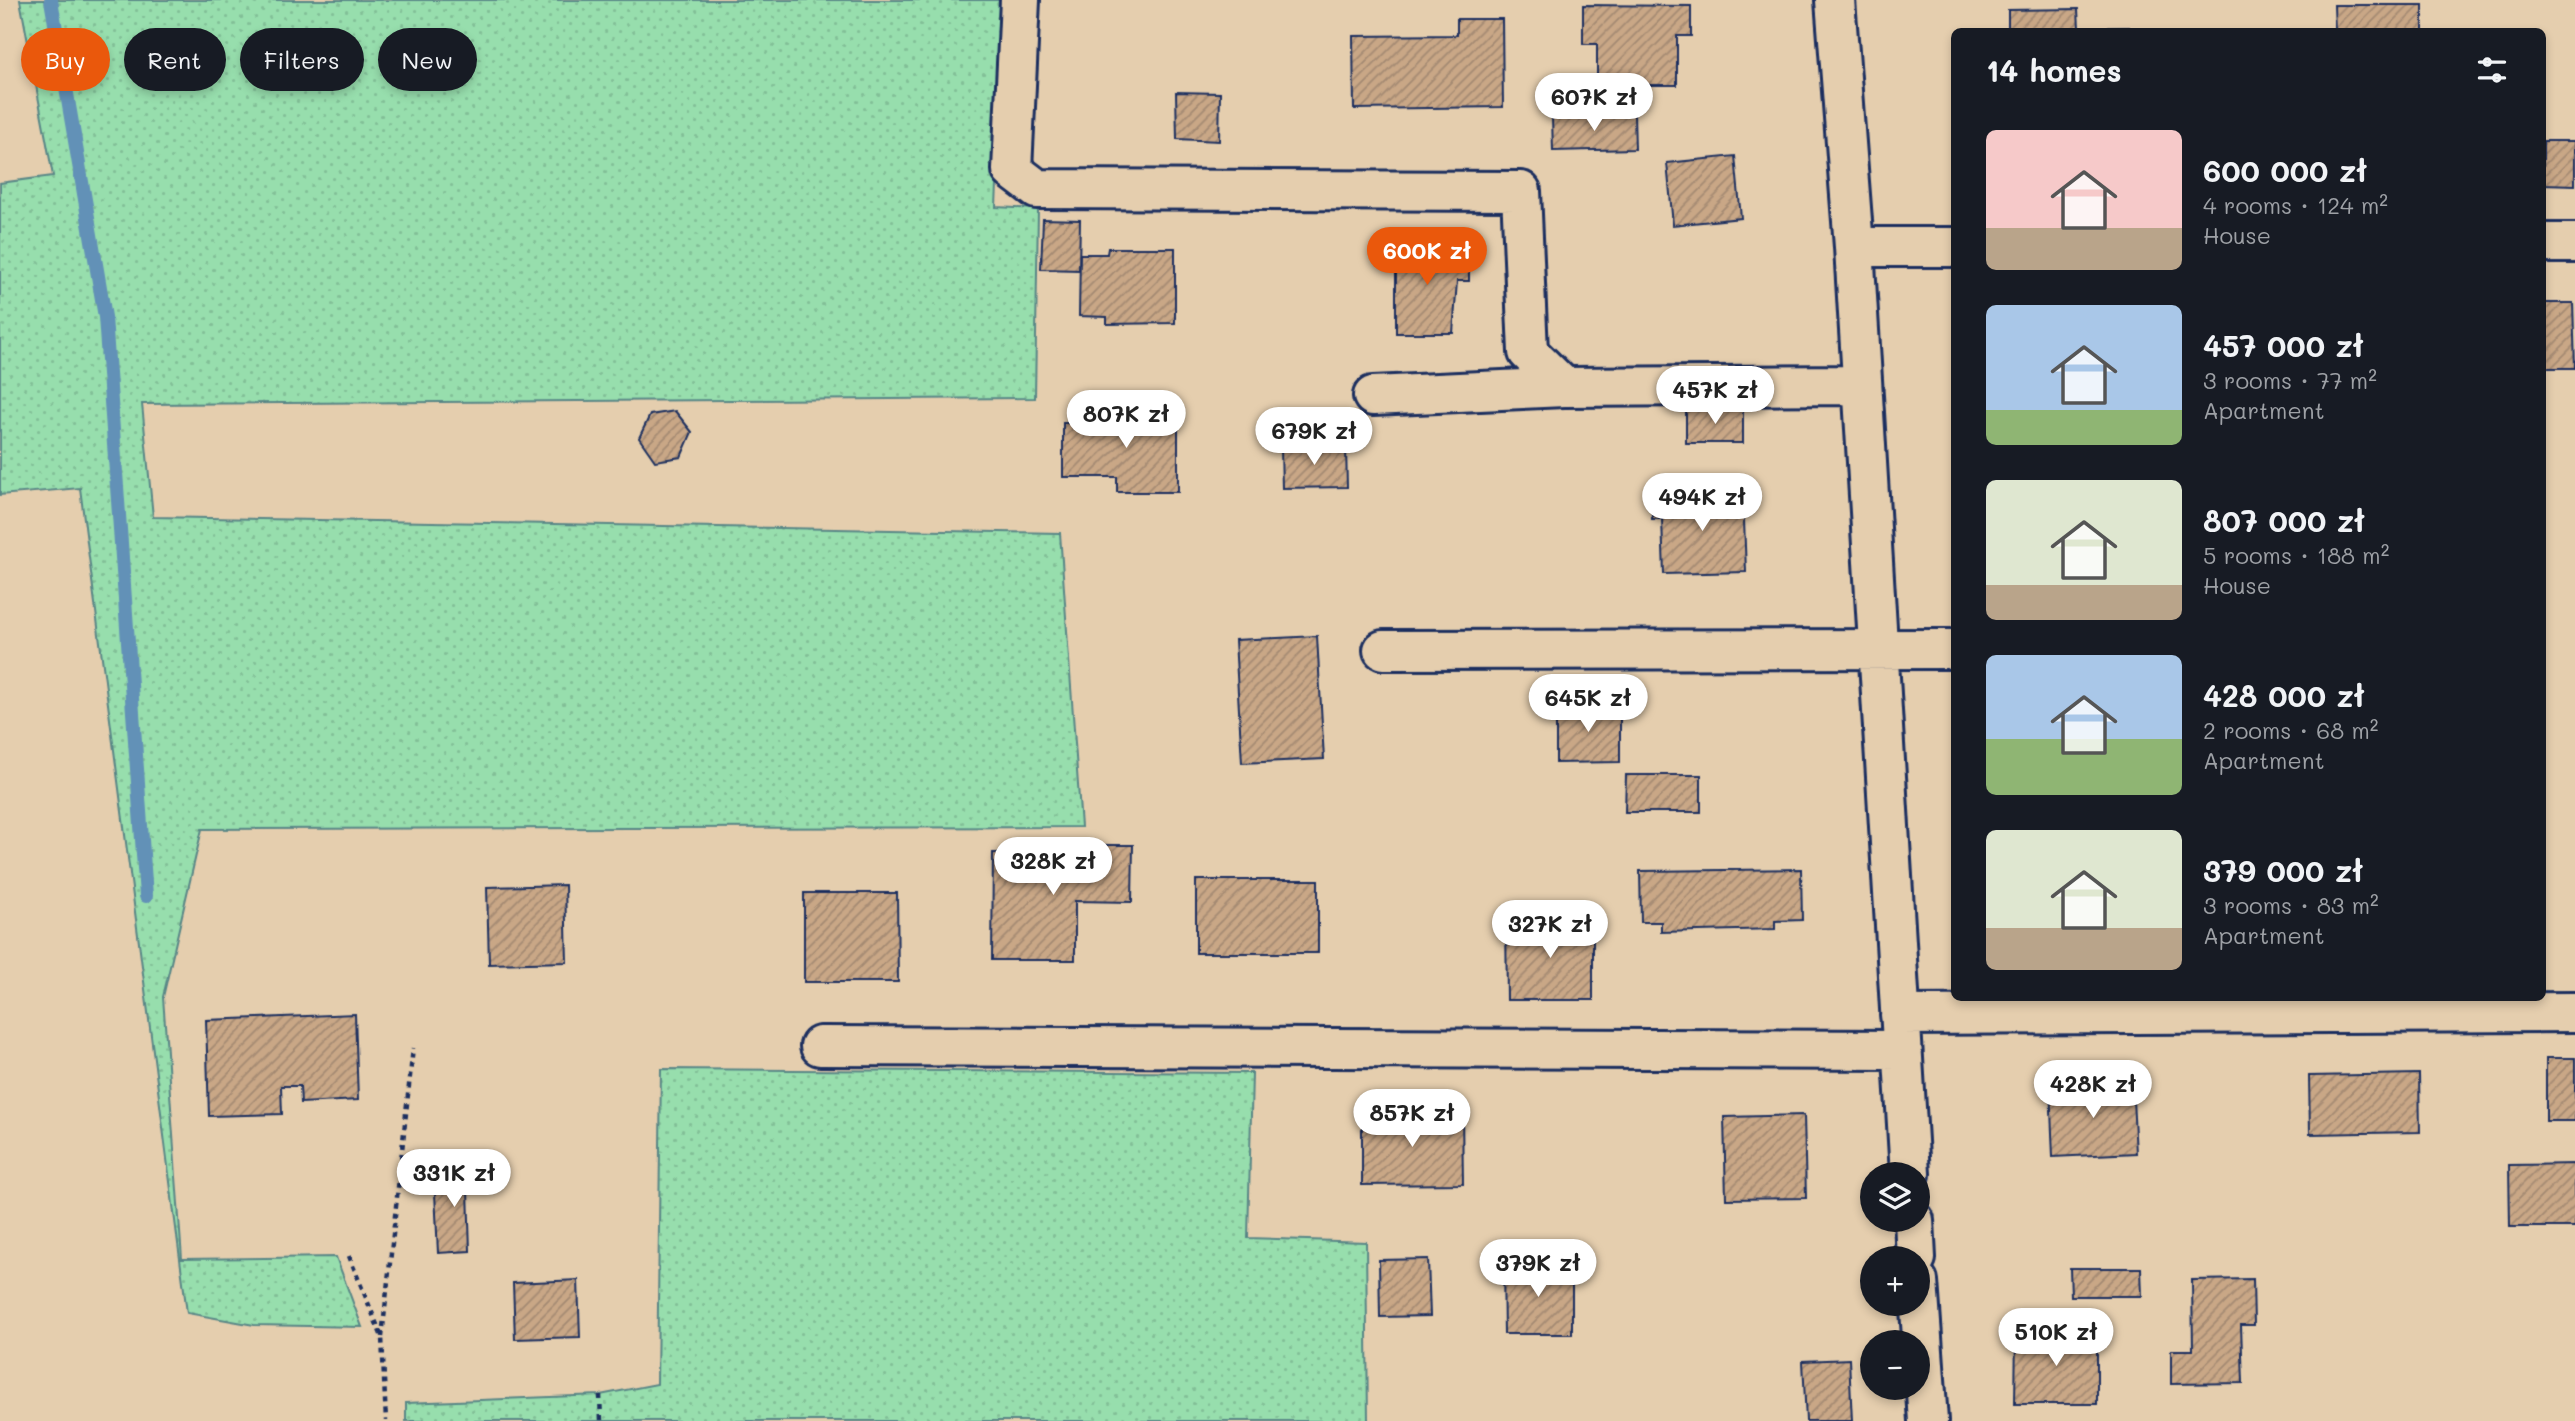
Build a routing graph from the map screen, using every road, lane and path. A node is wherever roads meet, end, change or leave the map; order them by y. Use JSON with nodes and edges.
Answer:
{"nodes":[{"id":1,"x":1020,"y":0,"type":"edge"},
{"id":2,"x":1835,"y":0,"type":"edge"},
{"id":3,"x":2546,"y":243,"type":"edge"},
{"id":4,"x":2575,"y":243,"type":"edge"},
{"id":5,"x":1854,"y":247,"type":"junction"},
{"id":6,"x":1951,"y":247,"type":"edge"},
{"id":7,"x":1863,"y":385,"type":"junction"},
{"id":8,"x":1564,"y":387,"type":"junction"},
{"id":9,"x":1373,"y":396,"type":"dead end"},
{"id":10,"x":1951,"y":649,"type":"edge"},
{"id":11,"x":1382,"y":650,"type":"dead end"},
{"id":12,"x":1879,"y":650,"type":"junction"},
{"id":13,"x":2575,"y":1012,"type":"edge"},
{"id":14,"x":1901,"y":1032,"type":"junction"},
{"id":15,"x":820,"y":1046,"type":"dead end"},
{"id":16,"x":413,"y":1048,"type":"dead end"},
{"id":17,"x":1909,"y":1162,"type":"edge"},
{"id":18,"x":349,"y":1256,"type":"dead end"},
{"id":19,"x":1920,"y":1316,"type":"edge"},
{"id":20,"x":382,"y":1337,"type":"junction"},
{"id":21,"x":600,"y":1395,"type":"dead end"},
{"id":22,"x":386,"y":1421,"type":"edge"},
{"id":23,"x":601,"y":1421,"type":"edge"},
{"id":24,"x":1928,"y":1421,"type":"edge"}],
"edges":[{"from":1,"to":8,"type":"street"},
{"from":2,"to":5,"type":"street"},
{"from":3,"to":4,"type":"street"},
{"from":5,"to":6,"type":"street"},
{"from":5,"to":7,"type":"street"},
{"from":7,"to":8,"type":"street"},
{"from":7,"to":12,"type":"street"},
{"from":8,"to":9,"type":"street"},
{"from":10,"to":12,"type":"street"},
{"from":11,"to":12,"type":"street"},
{"from":12,"to":14,"type":"street"},
{"from":13,"to":14,"type":"street"},
{"from":14,"to":15,"type":"street"},
{"from":14,"to":17,"type":"street"},
{"from":16,"to":20,"type":"path"},
{"from":18,"to":20,"type":"path"},
{"from":19,"to":24,"type":"street"},
{"from":20,"to":22,"type":"path"},
{"from":21,"to":23,"type":"path"}]}
